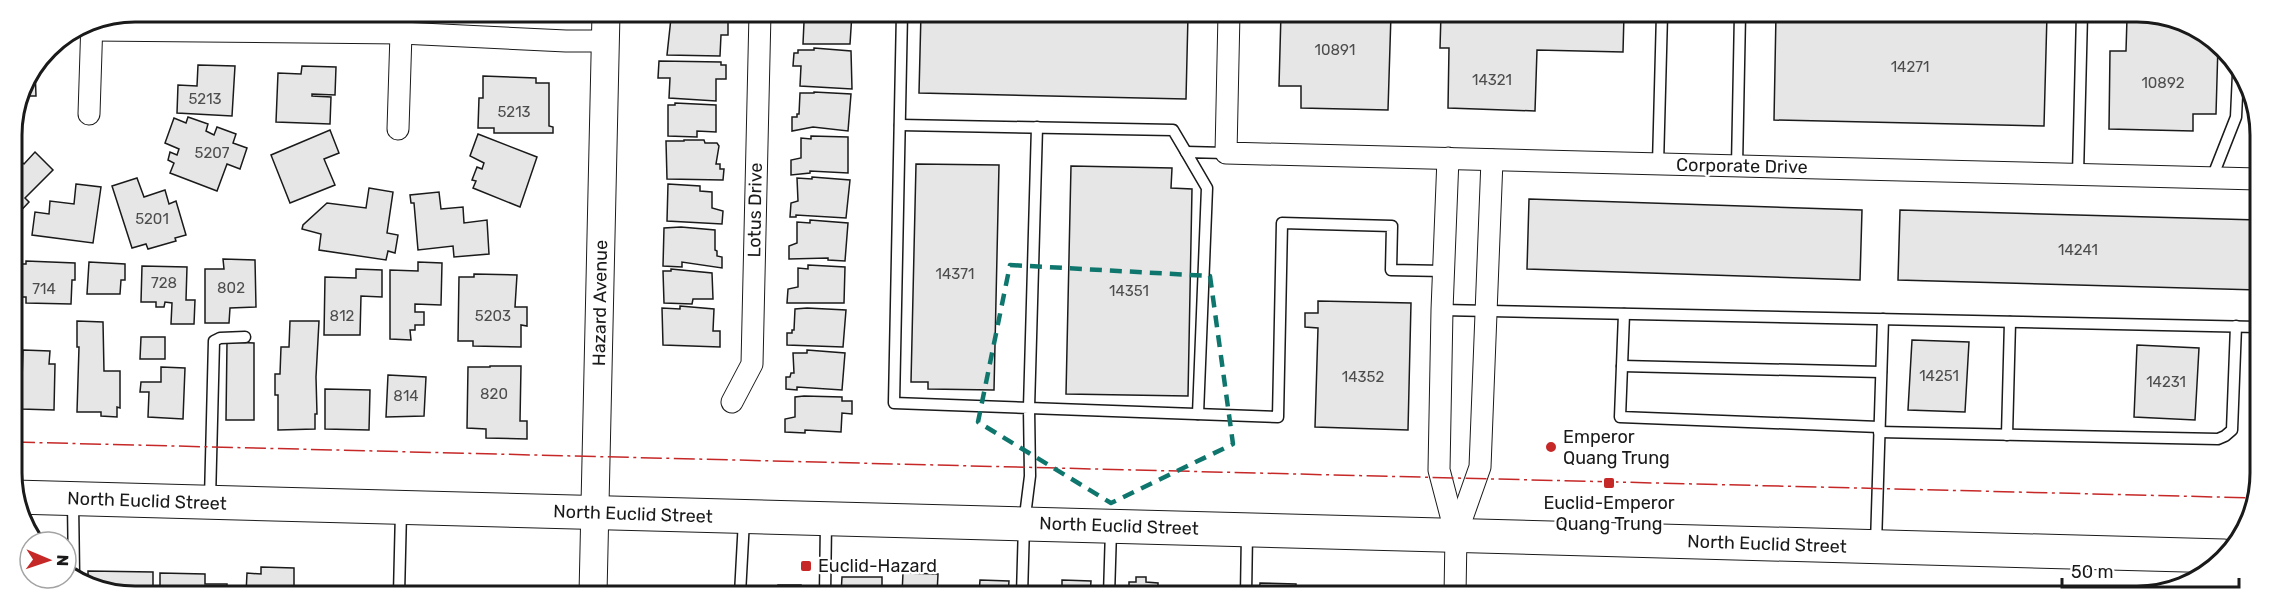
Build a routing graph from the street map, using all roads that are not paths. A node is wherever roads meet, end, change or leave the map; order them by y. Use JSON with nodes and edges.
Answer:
{"nodes":[{"id":1,"x":1229,"y":22,"type":"edge"},
{"id":2,"x":1662,"y":22,"type":"edge"},
{"id":3,"x":1740,"y":22,"type":"edge"},
{"id":4,"x":2082,"y":22,"type":"edge"},
{"id":5,"x":606,"y":23,"type":"edge"},
{"id":6,"x":760,"y":23,"type":"edge"},
{"id":7,"x":902,"y":23,"type":"edge"},
{"id":8,"x":111,"y":25,"type":"edge"},
{"id":9,"x":92,"y":31,"type":"edge"},
{"id":10,"x":401,"y":33,"type":"junction"},
{"id":11,"x":605,"y":41,"type":"junction"},
{"id":12,"x":2238,"y":84,"type":"edge"},
{"id":13,"x":89,"y":114,"type":"dead end"},
{"id":14,"x":900,"y":124,"type":"junction"},
{"id":15,"x":1037,"y":127,"type":"junction"},
{"id":16,"x":398,"y":129,"type":"dead end"},
{"id":17,"x":1186,"y":152,"type":"junction"},
{"id":18,"x":1226,"y":153,"type":"junction"},
{"id":19,"x":1448,"y":158,"type":"junction"},
{"id":20,"x":1492,"y":160,"type":"junction"},
{"id":21,"x":1658,"y":164,"type":"junction"},
{"id":22,"x":1737,"y":166,"type":"junction"},
{"id":23,"x":2078,"y":174,"type":"junction"},
{"id":24,"x":2212,"y":178,"type":"junction"},
{"id":25,"x":2250,"y":179,"type":"edge"},
{"id":26,"x":1444,"y":271,"type":"junction"},
{"id":27,"x":1442,"y":310,"type":"junction"},
{"id":28,"x":1486,"y":310,"type":"junction"},
{"id":29,"x":1624,"y":314,"type":"junction"},
{"id":30,"x":1883,"y":319,"type":"junction"},
{"id":31,"x":2010,"y":322,"type":"junction"},
{"id":32,"x":2236,"y":326,"type":"junction"},
{"id":33,"x":2250,"y":327,"type":"edge"},
{"id":34,"x":245,"y":337,"type":"dead end"},
{"id":35,"x":1622,"y":366,"type":"junction"},
{"id":36,"x":1881,"y":372,"type":"junction"},
{"id":37,"x":732,"y":402,"type":"dead end"},
{"id":38,"x":1029,"y":408,"type":"junction"},
{"id":39,"x":1198,"y":414,"type":"junction"},
{"id":40,"x":1879,"y":430,"type":"junction"},
{"id":41,"x":2007,"y":435,"type":"junction"},
{"id":42,"x":25,"y":497,"type":"edge"},
{"id":43,"x":73,"y":498,"type":"junction"},
{"id":44,"x":210,"y":502,"type":"junction"},
{"id":45,"x":401,"y":507,"type":"junction"},
{"id":46,"x":596,"y":513,"type":"junction"},
{"id":47,"x":744,"y":517,"type":"junction"},
{"id":48,"x":826,"y":519,"type":"junction"},
{"id":49,"x":1024,"y":524,"type":"junction"},
{"id":50,"x":1111,"y":526,"type":"junction"},
{"id":51,"x":73,"y":530,"type":"edge"},
{"id":52,"x":1247,"y":530,"type":"junction"},
{"id":53,"x":1456,"y":535,"type":"junction"},
{"id":54,"x":1876,"y":547,"type":"junction"},
{"id":55,"x":2214,"y":556,"type":"edge"},
{"id":56,"x":1246,"y":585,"type":"edge"},
{"id":57,"x":1455,"y":585,"type":"edge"},
{"id":58,"x":399,"y":586,"type":"edge"},
{"id":59,"x":593,"y":586,"type":"edge"},
{"id":60,"x":740,"y":586,"type":"edge"},
{"id":61,"x":825,"y":586,"type":"edge"},
{"id":62,"x":1022,"y":586,"type":"edge"},
{"id":63,"x":1109,"y":586,"type":"edge"}],
"edges":[{"from":1,"to":18,"type":"street"},
{"from":2,"to":21,"type":"lane"},
{"from":3,"to":22,"type":"lane"},
{"from":4,"to":23,"type":"lane"},
{"from":5,"to":11,"type":"street","name":"Hazard Avenue"},
{"from":6,"to":37,"type":"street","name":"Lotus Drive"},
{"from":7,"to":14,"type":"lane"},
{"from":8,"to":10,"type":"street"},
{"from":9,"to":13,"type":"street"},
{"from":10,"to":11,"type":"street"},
{"from":10,"to":16,"type":"street"},
{"from":11,"to":46,"type":"street","name":"Hazard Avenue"},
{"from":12,"to":24,"type":"lane"},
{"from":14,"to":15,"type":"lane"},
{"from":14,"to":38,"type":"lane"},
{"from":15,"to":17,"type":"lane"},
{"from":15,"to":38,"type":"lane"},
{"from":17,"to":18,"type":"lane"},
{"from":17,"to":39,"type":"lane"},
{"from":18,"to":19,"type":"street","name":"Corporate Drive"},
{"from":19,"to":20,"type":"street","name":"Corporate Drive"},
{"from":19,"to":26,"type":"street"},
{"from":20,"to":21,"type":"street","name":"Corporate Drive"},
{"from":20,"to":28,"type":"street"},
{"from":21,"to":22,"type":"street","name":"Corporate Drive"},
{"from":22,"to":23,"type":"street","name":"Corporate Drive"},
{"from":23,"to":24,"type":"street","name":"Corporate Drive"},
{"from":24,"to":25,"type":"street","name":"Corporate Drive"},
{"from":26,"to":27,"type":"street"},
{"from":26,"to":39,"type":"lane"},
{"from":27,"to":28,"type":"lane"},
{"from":27,"to":53,"type":"street"},
{"from":28,"to":29,"type":"lane"},
{"from":28,"to":53,"type":"street"},
{"from":29,"to":30,"type":"lane"},
{"from":29,"to":35,"type":"lane"},
{"from":30,"to":31,"type":"lane"},
{"from":30,"to":36,"type":"lane"},
{"from":31,"to":32,"type":"lane"},
{"from":31,"to":41,"type":"lane"},
{"from":32,"to":33,"type":"lane"},
{"from":32,"to":41,"type":"lane"},
{"from":34,"to":44,"type":"lane"},
{"from":35,"to":36,"type":"lane"},
{"from":35,"to":40,"type":"lane"},
{"from":36,"to":40,"type":"lane"},
{"from":38,"to":39,"type":"lane"},
{"from":38,"to":49,"type":"lane"},
{"from":40,"to":41,"type":"lane"},
{"from":40,"to":54,"type":"lane"},
{"from":42,"to":43,"type":"main road","name":"North Euclid Street"},
{"from":43,"to":44,"type":"main road","name":"North Euclid Street"},
{"from":43,"to":51,"type":"lane"},
{"from":44,"to":45,"type":"main road","name":"North Euclid Street"},
{"from":45,"to":46,"type":"main road","name":"North Euclid Street"},
{"from":45,"to":58,"type":"lane"},
{"from":46,"to":47,"type":"main road","name":"North Euclid Street"},
{"from":46,"to":59,"type":"street","name":"Hazard Avenue"},
{"from":47,"to":48,"type":"main road","name":"North Euclid Street"},
{"from":47,"to":60,"type":"lane"},
{"from":48,"to":49,"type":"main road","name":"North Euclid Street"},
{"from":48,"to":61,"type":"lane"},
{"from":49,"to":50,"type":"main road","name":"North Euclid Street"},
{"from":49,"to":62,"type":"lane"},
{"from":50,"to":52,"type":"main road","name":"North Euclid Street"},
{"from":50,"to":63,"type":"lane"},
{"from":52,"to":53,"type":"main road","name":"North Euclid Street"},
{"from":52,"to":56,"type":"lane"},
{"from":53,"to":54,"type":"main road","name":"North Euclid Street"},
{"from":53,"to":57,"type":"street"},
{"from":54,"to":55,"type":"main road","name":"North Euclid Street"}]}
